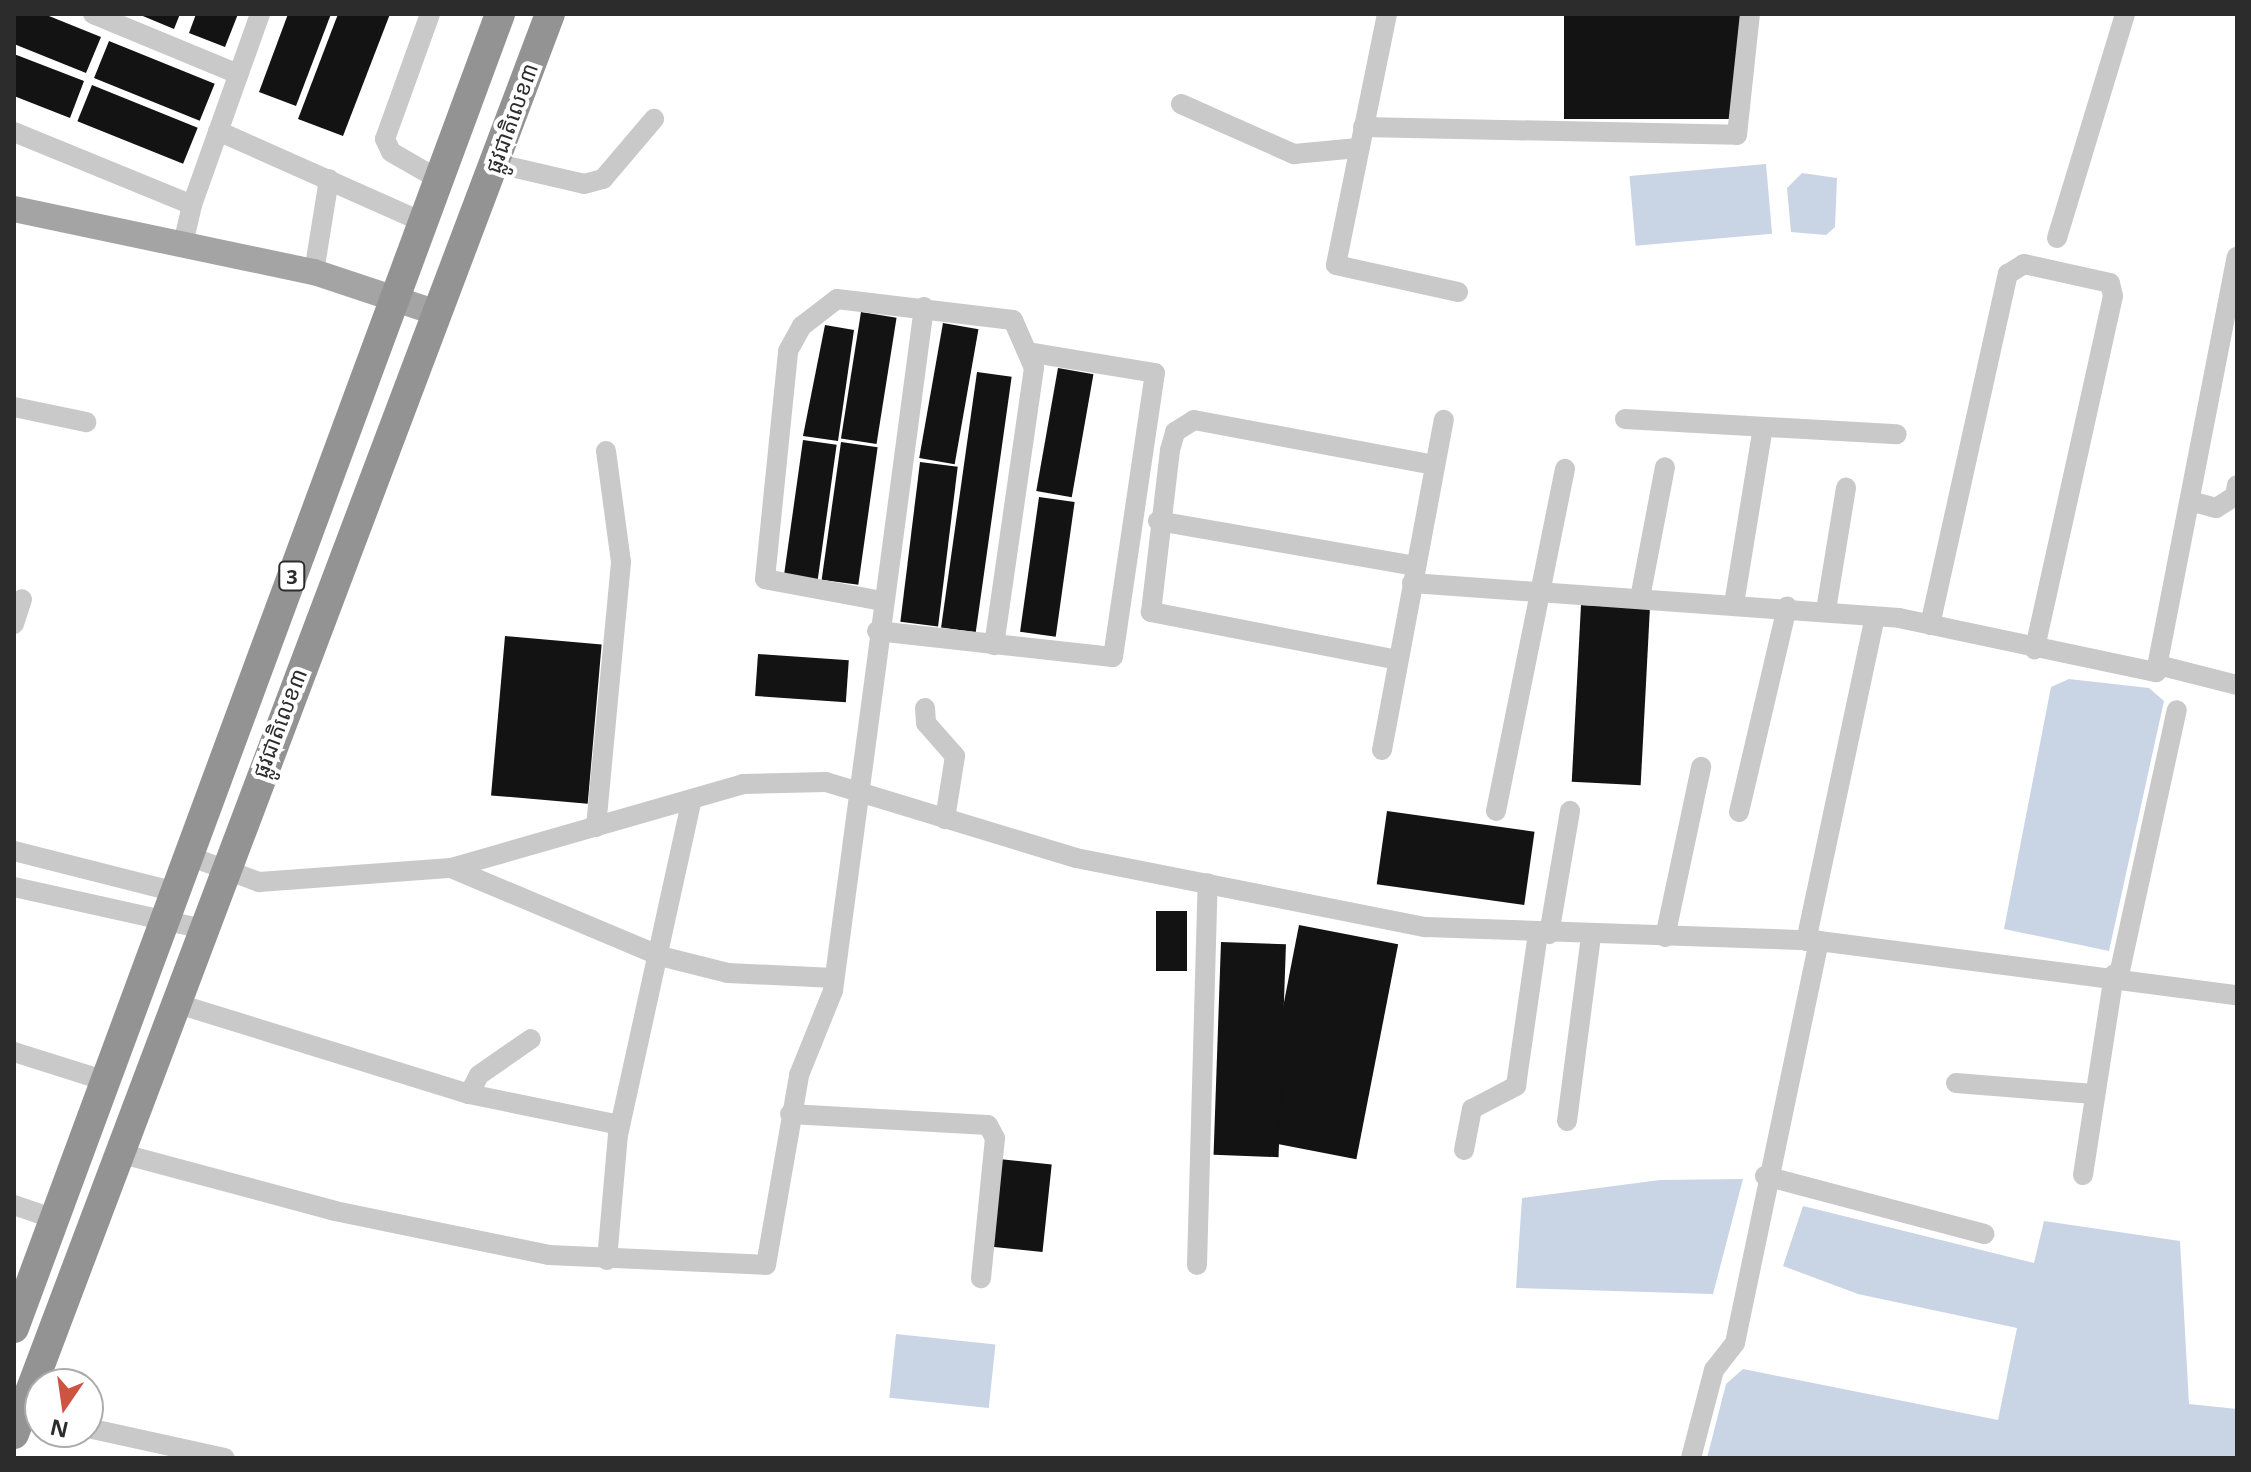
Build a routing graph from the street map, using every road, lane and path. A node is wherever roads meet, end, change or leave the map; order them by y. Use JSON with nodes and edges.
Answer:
{"nodes":[{"id":1,"x":93,"y":14,"type":"edge"},
{"id":2,"x":260,"y":14,"type":"edge"},
{"id":3,"x":430,"y":14,"type":"edge"},
{"id":4,"x":500,"y":14,"type":"edge"},
{"id":5,"x":550,"y":14,"type":"edge"},
{"id":6,"x":1387,"y":14,"type":"edge"},
{"id":7,"x":1750,"y":14,"type":"edge"},
{"id":8,"x":2125,"y":14,"type":"edge"},
{"id":9,"x":238,"y":74,"type":"junction"},
{"id":10,"x":1181,"y":104,"type":"dead end"},
{"id":11,"x":654,"y":119,"type":"dead end"},
{"id":12,"x":1363,"y":127,"type":"junction"},
{"id":13,"x":218,"y":131,"type":"junction"},
{"id":14,"x":14,"y":132,"type":"edge"},
{"id":15,"x":1358,"y":148,"type":"junction"},
{"id":16,"x":494,"y":163,"type":"junction"},
{"id":17,"x":329,"y":179,"type":"junction"},
{"id":18,"x":438,"y":179,"type":"junction"},
{"id":19,"x":192,"y":205,"type":"junction"},
{"id":20,"x":14,"y":209,"type":"edge"},
{"id":21,"x":422,"y":222,"type":"junction"},
{"id":22,"x":2057,"y":238,"type":"dead end"},
{"id":23,"x":183,"y":244,"type":"junction"},
{"id":24,"x":2237,"y":257,"type":"edge"},
{"id":25,"x":314,"y":272,"type":"junction"},
{"id":26,"x":1458,"y":292,"type":"dead end"},
{"id":27,"x":394,"y":297,"type":"junction"},
{"id":28,"x":924,"y":307,"type":"junction"},
{"id":29,"x":434,"y":312,"type":"junction"},
{"id":30,"x":1033,"y":353,"type":"junction"},
{"id":31,"x":14,"y":407,"type":"edge"},
{"id":32,"x":1625,"y":419,"type":"dead end"},
{"id":33,"x":1444,"y":420,"type":"dead end"},
{"id":34,"x":86,"y":422,"type":"dead end"},
{"id":35,"x":1763,"y":427,"type":"junction"},
{"id":36,"x":1897,"y":434,"type":"dead end"},
{"id":37,"x":606,"y":451,"type":"dead end"},
{"id":38,"x":1435,"y":465,"type":"junction"},
{"id":39,"x":1665,"y":467,"type":"dead end"},
{"id":40,"x":1565,"y":469,"type":"dead end"},
{"id":41,"x":2237,"y":485,"type":"edge"},
{"id":42,"x":1846,"y":488,"type":"dead end"},
{"id":43,"x":2190,"y":501,"type":"junction"},
{"id":44,"x":1158,"y":521,"type":"junction"},
{"id":45,"x":1414,"y":574,"type":"junction"},
{"id":46,"x":1540,"y":591,"type":"junction"},
{"id":47,"x":1640,"y":598,"type":"junction"},
{"id":48,"x":22,"y":599,"type":"dead end"},
{"id":49,"x":882,"y":601,"type":"junction"},
{"id":50,"x":1734,"y":604,"type":"junction"},
{"id":51,"x":1787,"y":607,"type":"junction"},
{"id":52,"x":1826,"y":610,"type":"junction"},
{"id":53,"x":1874,"y":622,"type":"junction"},
{"id":54,"x":14,"y":624,"type":"edge"},
{"id":55,"x":1930,"y":625,"type":"junction"},
{"id":56,"x":877,"y":631,"type":"junction"},
{"id":57,"x":994,"y":645,"type":"junction"},
{"id":58,"x":2035,"y":649,"type":"junction"},
{"id":59,"x":1398,"y":660,"type":"junction"},
{"id":60,"x":2162,"y":666,"type":"junction"},
{"id":61,"x":2237,"y":685,"type":"edge"},
{"id":62,"x":925,"y":708,"type":"dead end"},
{"id":63,"x":2177,"y":710,"type":"dead end"},
{"id":64,"x":1382,"y":750,"type":"dead end"},
{"id":65,"x":1701,"y":767,"type":"dead end"},
{"id":66,"x":855,"y":791,"type":"junction"},
{"id":67,"x":691,"y":802,"type":"junction"},
{"id":68,"x":1496,"y":811,"type":"dead end"},
{"id":69,"x":1570,"y":811,"type":"dead end"},
{"id":70,"x":1739,"y":812,"type":"dead end"},
{"id":71,"x":945,"y":819,"type":"junction"},
{"id":72,"x":596,"y":827,"type":"junction"},
{"id":73,"x":14,"y":851,"type":"edge"},
{"id":74,"x":189,"y":856,"type":"junction"},
{"id":75,"x":451,"y":868,"type":"junction"},
{"id":76,"x":225,"y":869,"type":"junction"},
{"id":77,"x":1208,"y":883,"type":"junction"},
{"id":78,"x":14,"y":887,"type":"edge"},
{"id":79,"x":171,"y":904,"type":"junction"},
{"id":80,"x":203,"y":929,"type":"junction"},
{"id":81,"x":1544,"y":934,"type":"junction"},
{"id":82,"x":1591,"y":935,"type":"junction"},
{"id":83,"x":1665,"y":937,"type":"junction"},
{"id":84,"x":1813,"y":941,"type":"junction"},
{"id":85,"x":660,"y":956,"type":"junction"},
{"id":86,"x":2116,"y":975,"type":"junction"},
{"id":87,"x":834,"y":978,"type":"junction"},
{"id":88,"x":2237,"y":995,"type":"edge"},
{"id":89,"x":175,"y":1003,"type":"junction"},
{"id":90,"x":531,"y":1039,"type":"dead end"},
{"id":91,"x":14,"y":1052,"type":"edge"},
{"id":92,"x":106,"y":1081,"type":"junction"},
{"id":93,"x":1956,"y":1083,"type":"dead end"},
{"id":94,"x":469,"y":1094,"type":"junction"},
{"id":95,"x":2094,"y":1094,"type":"junction"},
{"id":96,"x":790,"y":1114,"type":"junction"},
{"id":97,"x":1567,"y":1121,"type":"dead end"},
{"id":98,"x":620,"y":1125,"type":"junction"},
{"id":99,"x":1464,"y":1150,"type":"dead end"},
{"id":100,"x":119,"y":1153,"type":"junction"},
{"id":101,"x":2083,"y":1175,"type":"dead end"},
{"id":102,"x":1765,"y":1176,"type":"junction"},
{"id":103,"x":14,"y":1205,"type":"edge"},
{"id":104,"x":55,"y":1219,"type":"junction"},
{"id":105,"x":1984,"y":1234,"type":"dead end"},
{"id":106,"x":607,"y":1260,"type":"junction"},
{"id":107,"x":1197,"y":1265,"type":"dead end"},
{"id":108,"x":981,"y":1278,"type":"dead end"},
{"id":109,"x":14,"y":1328,"type":"edge"},
{"id":110,"x":44,"y":1368,"type":"edge"},
{"id":111,"x":104,"y":1432,"type":"edge"},
{"id":112,"x":225,"y":1458,"type":"edge"},
{"id":113,"x":1691,"y":1458,"type":"edge"}],
"edges":[{"from":1,"to":9,"type":"street"},
{"from":2,"to":9,"type":"street"},
{"from":3,"to":18,"type":"street"},
{"from":4,"to":18,"type":"highway","name":"ផ្លូវជាតិលេខ៣","number":"3"},
{"from":5,"to":16,"type":"highway","name":"ផ្លូវជាតិលេខ៣","number":"3"},
{"from":6,"to":12,"type":"street"},
{"from":7,"to":12,"type":"street"},
{"from":8,"to":22,"type":"street"},
{"from":9,"to":13,"type":"street"},
{"from":10,"to":15,"type":"street"},
{"from":11,"to":16,"type":"street"},
{"from":12,"to":15,"type":"street"},
{"from":13,"to":17,"type":"street"},
{"from":13,"to":19,"type":"street"},
{"from":14,"to":19,"type":"street"},
{"from":15,"to":26,"type":"street"},
{"from":16,"to":29,"type":"highway","name":"ផ្លូវជាតិលេខ៣","number":"3"},
{"from":17,"to":21,"type":"street"},
{"from":17,"to":25,"type":"street"},
{"from":18,"to":21,"type":"highway","name":"ផ្លូវជាតិលេខ៣","number":"3"},
{"from":19,"to":23,"type":"street"},
{"from":20,"to":23,"type":"main road"},
{"from":21,"to":27,"type":"highway","name":"ផ្លូវជាតិលេខ៣","number":"3"},
{"from":23,"to":25,"type":"main road"},
{"from":24,"to":43,"type":"street"},
{"from":25,"to":27,"type":"main road"},
{"from":27,"to":29,"type":"main road"},
{"from":27,"to":74,"type":"highway","name":"ផ្លូវជាតិលេខ៣","number":"3"},
{"from":28,"to":30,"type":"street"},
{"from":28,"to":49,"type":"street"},
{"from":28,"to":49,"type":"street"},
{"from":29,"to":76,"type":"highway","name":"ផ្លូវជាតិលេខ៣","number":"3"},
{"from":30,"to":57,"type":"street"},
{"from":30,"to":57,"type":"street"},
{"from":31,"to":34,"type":"street"},
{"from":32,"to":35,"type":"street"},
{"from":33,"to":38,"type":"street"},
{"from":35,"to":36,"type":"street"},
{"from":35,"to":50,"type":"street"},
{"from":37,"to":72,"type":"street"},
{"from":38,"to":44,"type":"street"},
{"from":38,"to":45,"type":"street"},
{"from":39,"to":47,"type":"street"},
{"from":40,"to":46,"type":"street"},
{"from":41,"to":43,"type":"street"},
{"from":42,"to":52,"type":"street"},
{"from":43,"to":60,"type":"street"},
{"from":44,"to":45,"type":"street"},
{"from":44,"to":59,"type":"street"},
{"from":45,"to":46,"type":"street"},
{"from":45,"to":59,"type":"street"},
{"from":46,"to":47,"type":"street"},
{"from":46,"to":68,"type":"street"},
{"from":47,"to":50,"type":"street"},
{"from":48,"to":54,"type":"street"},
{"from":49,"to":56,"type":"street"},
{"from":50,"to":51,"type":"street"},
{"from":51,"to":52,"type":"street"},
{"from":51,"to":70,"type":"street"},
{"from":52,"to":53,"type":"street"},
{"from":53,"to":55,"type":"street"},
{"from":53,"to":84,"type":"street"},
{"from":55,"to":58,"type":"street"},
{"from":55,"to":58,"type":"street"},
{"from":56,"to":57,"type":"street"},
{"from":56,"to":66,"type":"street"},
{"from":58,"to":60,"type":"street"},
{"from":59,"to":64,"type":"street"},
{"from":60,"to":61,"type":"street"},
{"from":62,"to":71,"type":"street"},
{"from":63,"to":86,"type":"street"},
{"from":65,"to":83,"type":"street"},
{"from":66,"to":67,"type":"street"},
{"from":66,"to":71,"type":"street"},
{"from":66,"to":87,"type":"street"},
{"from":67,"to":72,"type":"street"},
{"from":67,"to":85,"type":"street"},
{"from":69,"to":81,"type":"street"},
{"from":71,"to":77,"type":"street"},
{"from":72,"to":75,"type":"street"},
{"from":73,"to":79,"type":"street"},
{"from":74,"to":76,"type":"street"},
{"from":74,"to":79,"type":"highway","name":"ផ្លូវជាតិលេខ៣","number":"3"},
{"from":75,"to":76,"type":"street"},
{"from":75,"to":85,"type":"street"},
{"from":76,"to":80,"type":"highway","name":"ផ្លូវជាតិលេខ៣","number":"3"},
{"from":77,"to":81,"type":"street"},
{"from":77,"to":107,"type":"street"},
{"from":78,"to":79,"type":"street"},
{"from":79,"to":80,"type":"street"},
{"from":79,"to":92,"type":"highway","name":"ផ្លូវជាតិលេខ៣","number":"3"},
{"from":80,"to":89,"type":"highway","name":"ផ្លូវជាតិលេខ៣","number":"3"},
{"from":81,"to":82,"type":"street"},
{"from":81,"to":99,"type":"street"},
{"from":82,"to":83,"type":"street"},
{"from":82,"to":97,"type":"street"},
{"from":83,"to":84,"type":"street"},
{"from":84,"to":86,"type":"street"},
{"from":84,"to":102,"type":"street"},
{"from":85,"to":87,"type":"street"},
{"from":85,"to":98,"type":"street"},
{"from":86,"to":88,"type":"street"},
{"from":86,"to":95,"type":"street"},
{"from":87,"to":96,"type":"street"},
{"from":89,"to":94,"type":"street"},
{"from":89,"to":100,"type":"highway","name":"ផ្លូវជាតិលេខ៣","number":"3"},
{"from":90,"to":94,"type":"street"},
{"from":91,"to":92,"type":"street"},
{"from":92,"to":104,"type":"highway","name":"ផ្លូវជាតិលេខ៣","number":"3"},
{"from":93,"to":95,"type":"street"},
{"from":94,"to":98,"type":"street"},
{"from":95,"to":101,"type":"street"},
{"from":96,"to":106,"type":"street"},
{"from":96,"to":108,"type":"street"},
{"from":98,"to":106,"type":"street"},
{"from":100,"to":106,"type":"street"},
{"from":100,"to":110,"type":"highway","name":"ផ្លូវជាតិលេខ៣","number":"3"},
{"from":102,"to":105,"type":"street"},
{"from":102,"to":113,"type":"street"},
{"from":103,"to":104,"type":"street"},
{"from":104,"to":109,"type":"highway","name":"ផ្លូវជាតិលេខ៣","number":"3"},
{"from":111,"to":112,"type":"street"}]}
